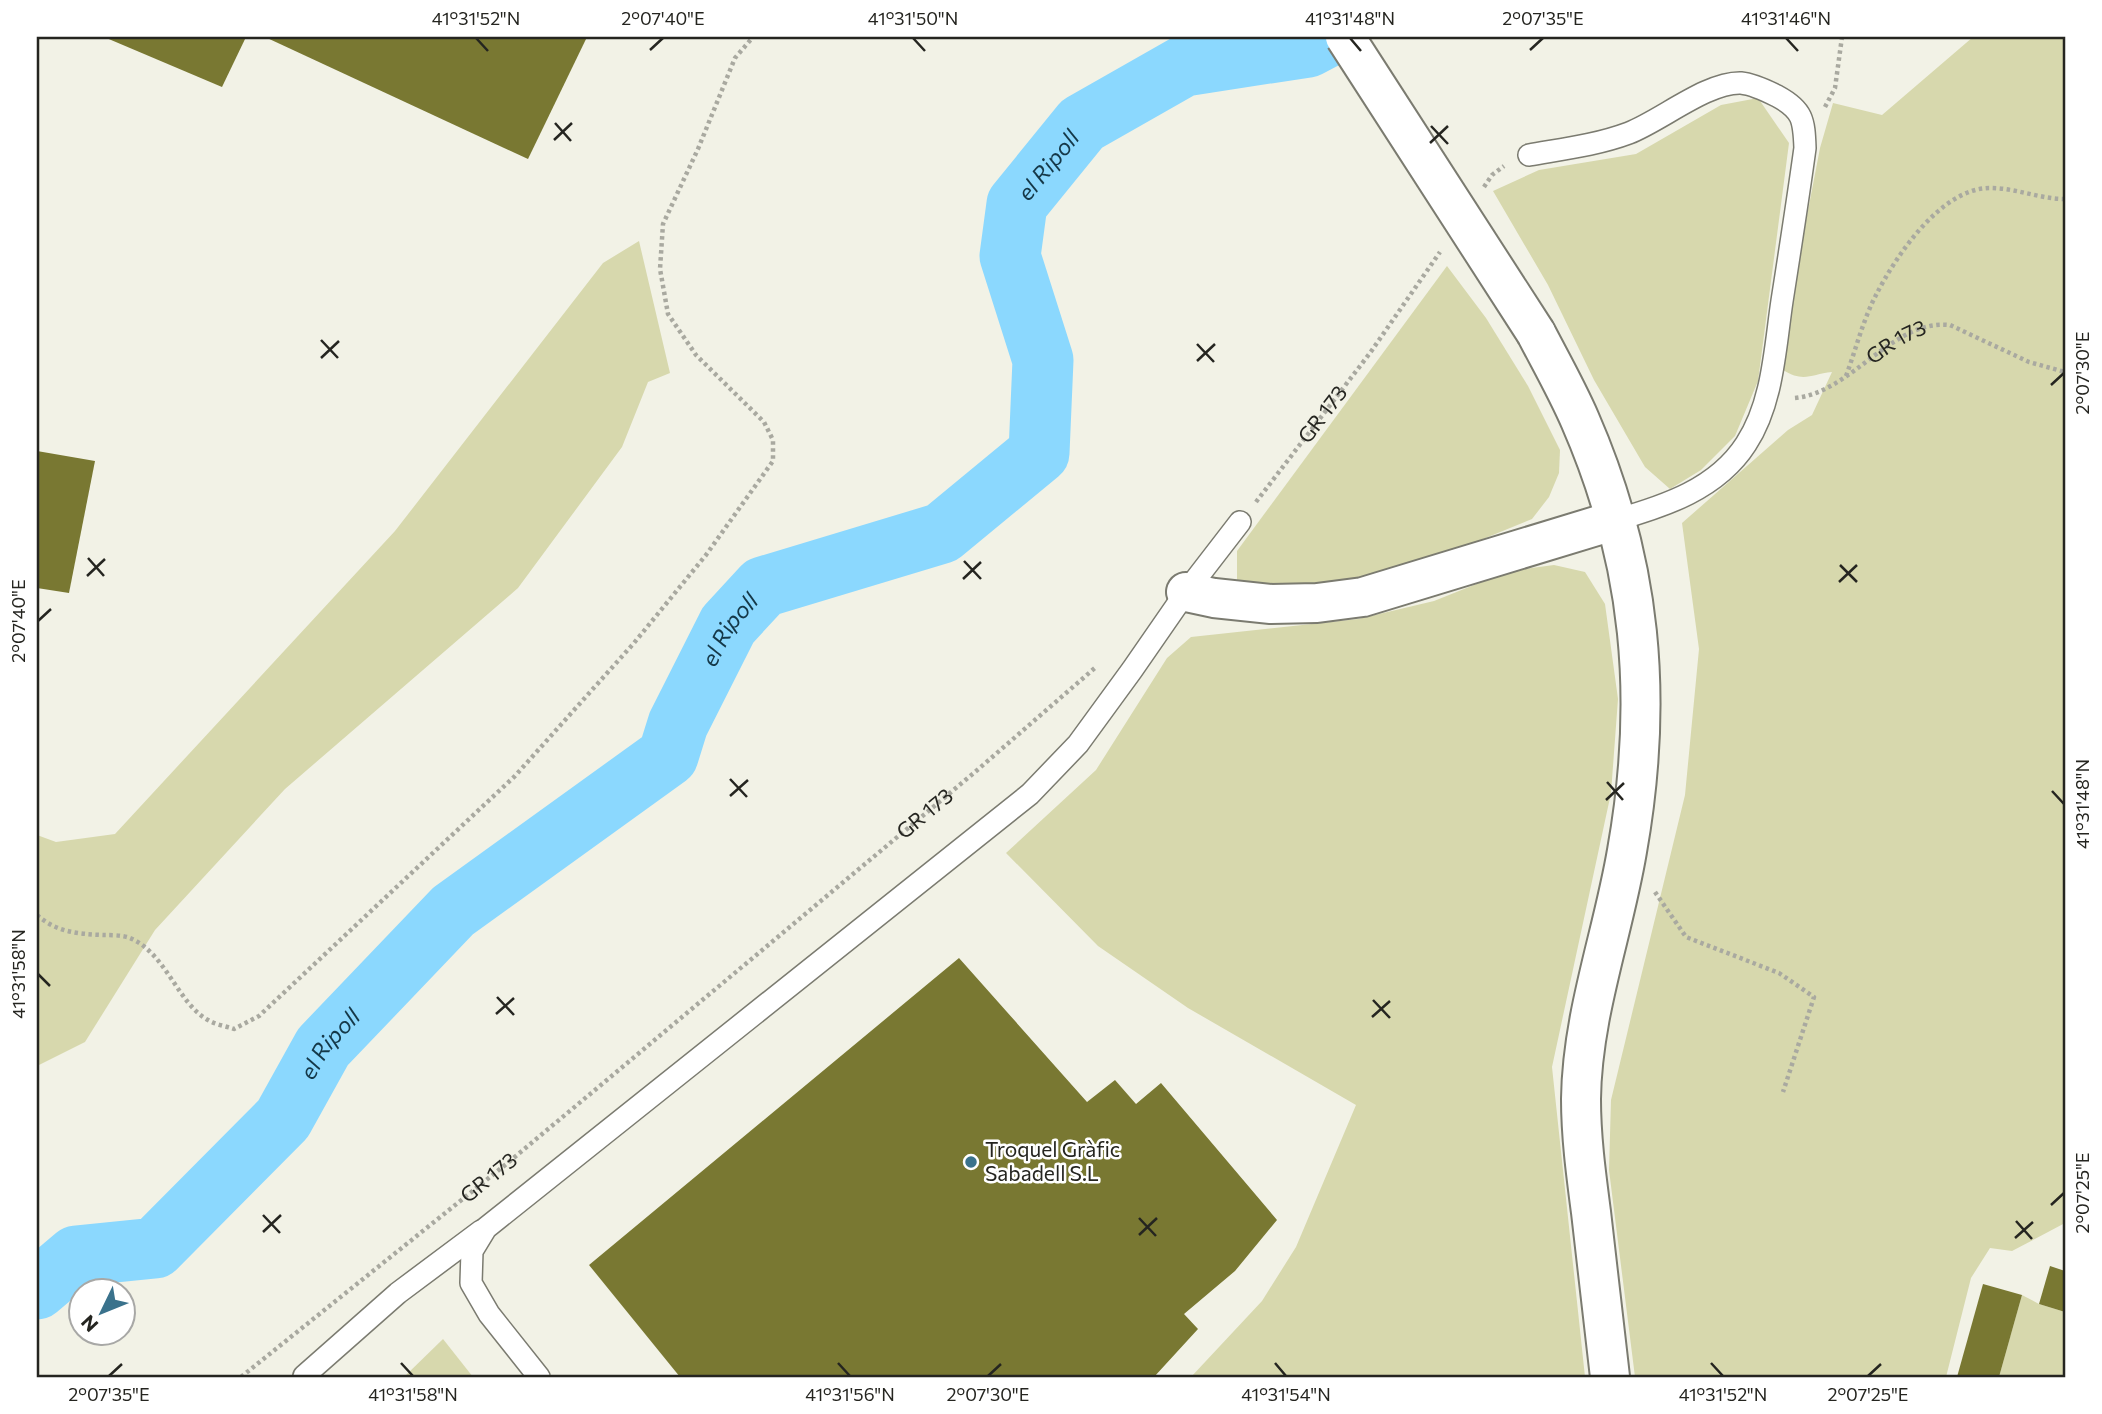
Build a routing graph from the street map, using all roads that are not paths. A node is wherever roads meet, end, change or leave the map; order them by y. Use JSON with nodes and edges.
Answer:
{"nodes":[{"id":1,"x":1345,"y":37,"type":"edge"},
{"id":2,"x":1520,"y":158,"type":"road end"},
{"id":3,"x":1616,"y":520,"type":"junction"},
{"id":4,"x":1240,"y":522,"type":"road end"},
{"id":5,"x":1185,"y":592,"type":"junction"},
{"id":6,"x":486,"y":1228,"type":"junction"},
{"id":7,"x":304,"y":1376,"type":"edge"},
{"id":8,"x":539,"y":1377,"type":"edge"},
{"id":9,"x":1610,"y":1377,"type":"edge"}],
"edges":[{"from":1,"to":3,"type":"main road","bridge":true},
{"from":2,"to":3,"type":"lane"},
{"from":3,"to":5,"type":"main road"},
{"from":3,"to":9,"type":"main road"},
{"from":4,"to":5,"type":"lane"},
{"from":5,"to":6,"type":"lane"},
{"from":6,"to":7,"type":"lane"},
{"from":6,"to":8,"type":"lane"}]}
